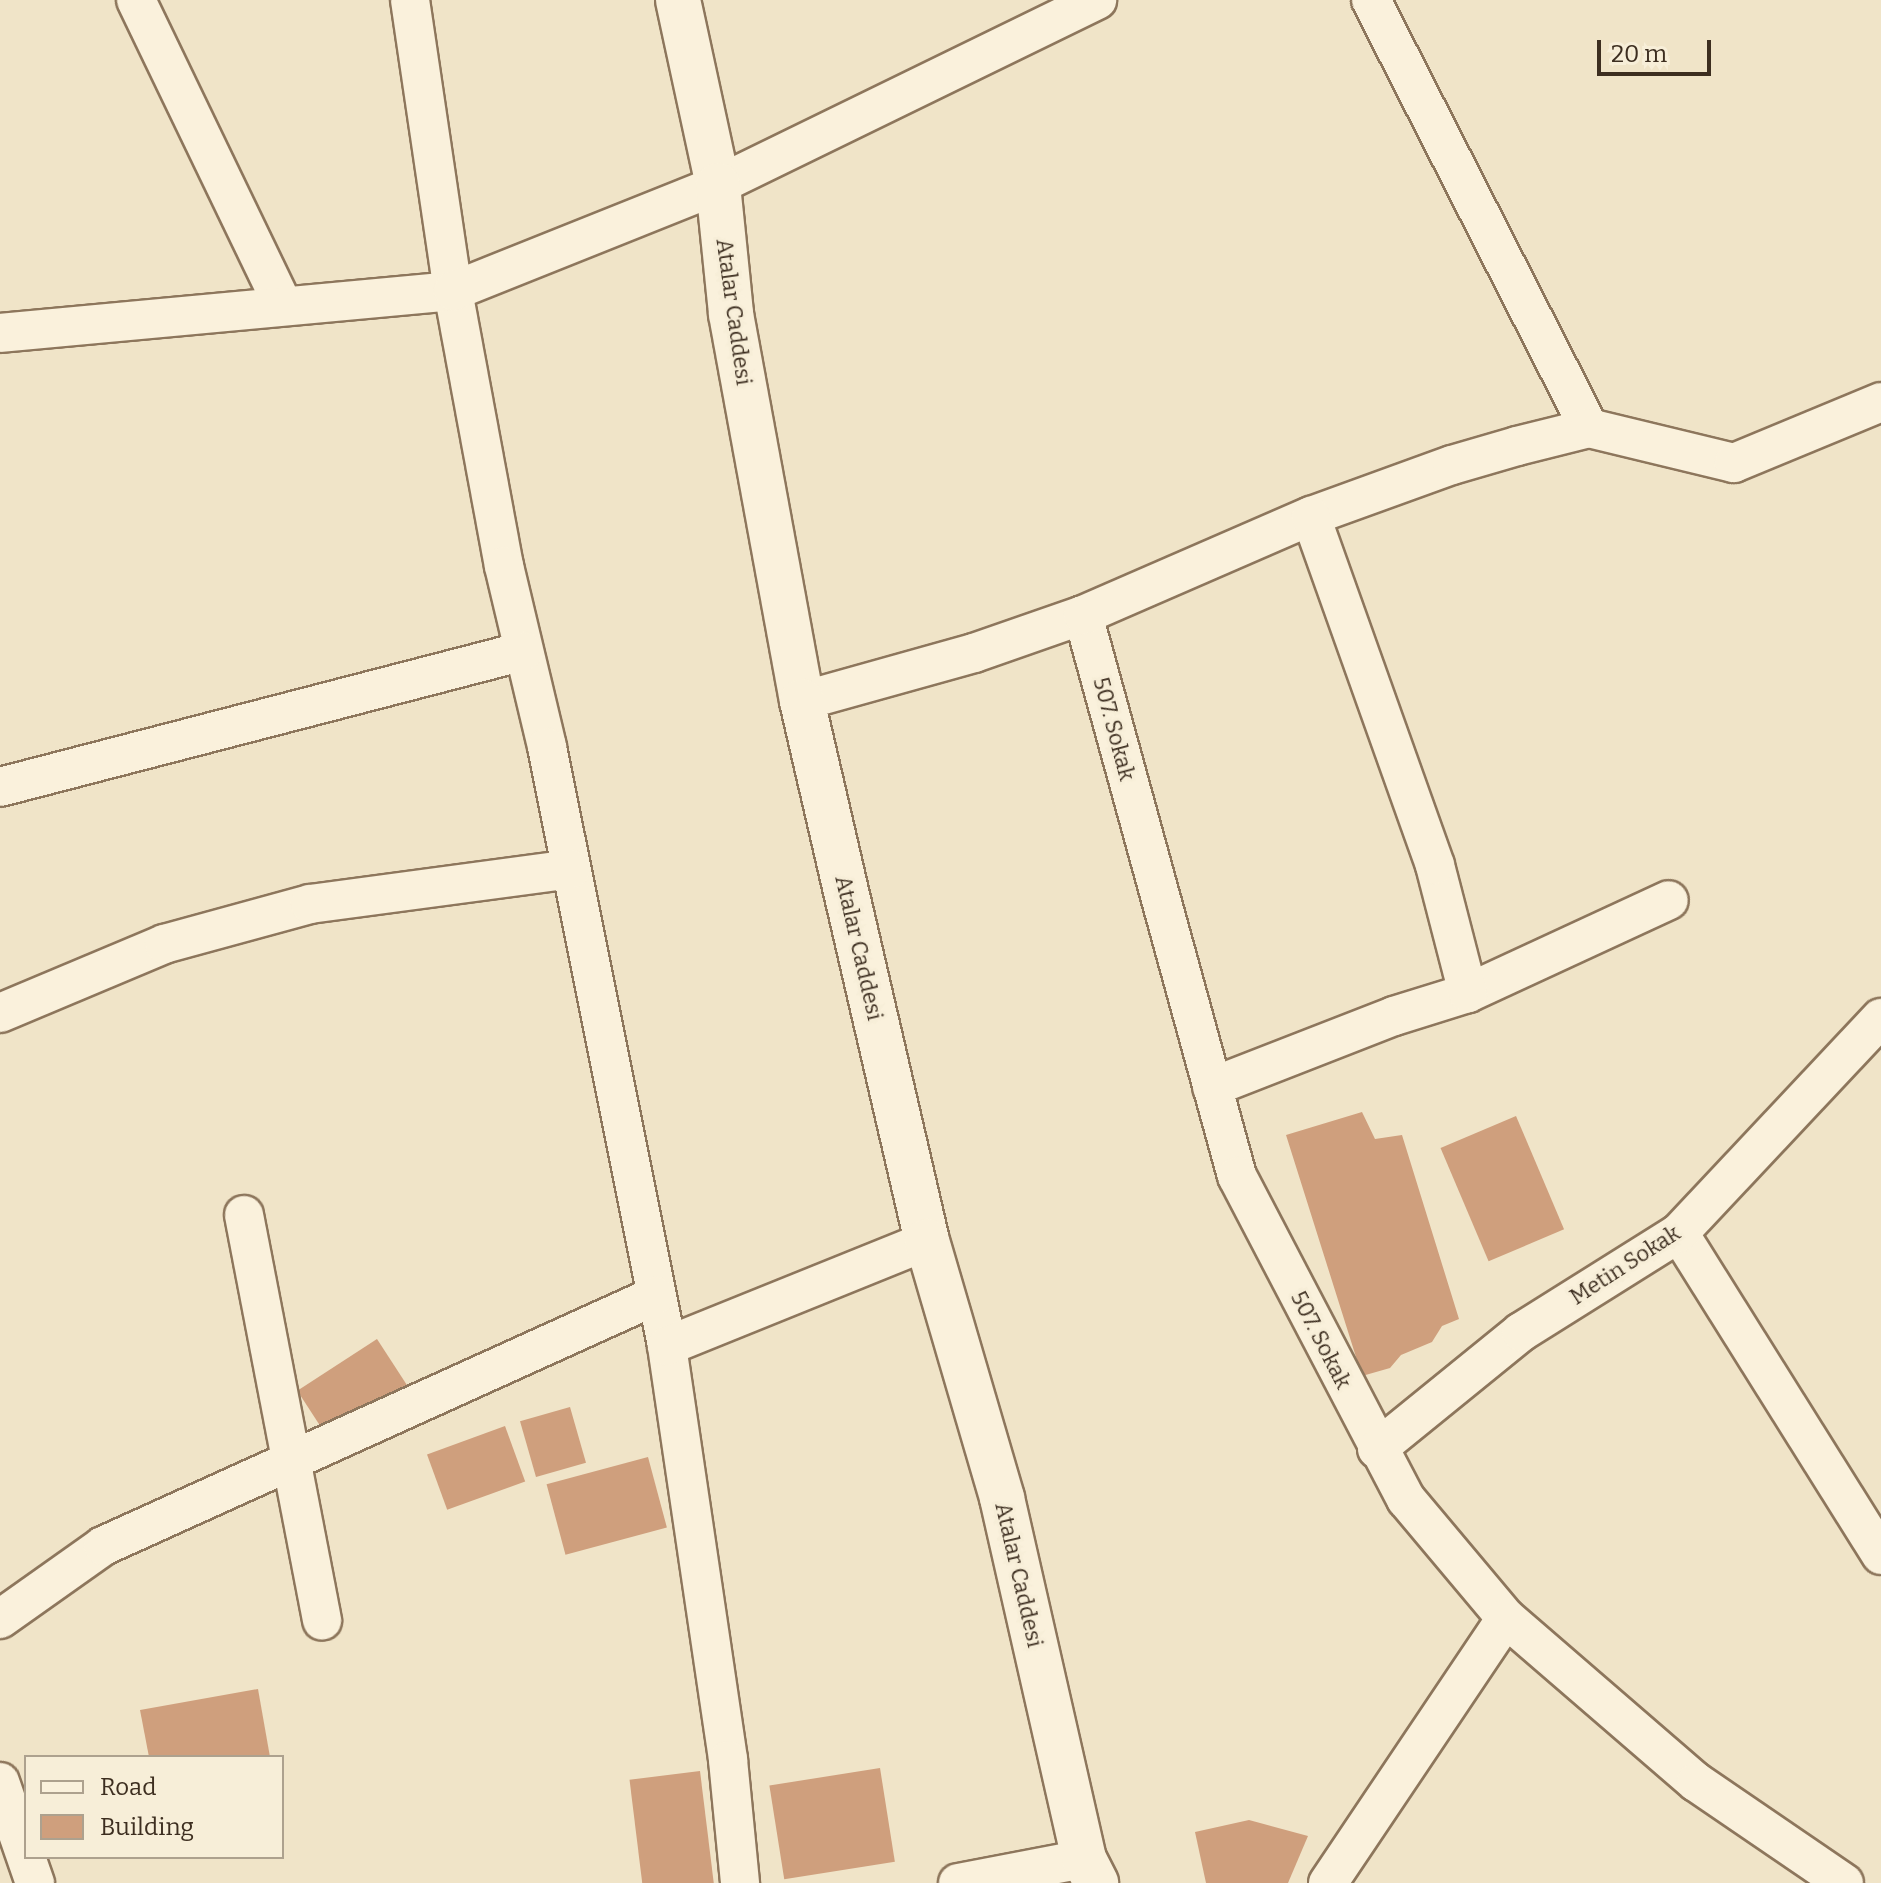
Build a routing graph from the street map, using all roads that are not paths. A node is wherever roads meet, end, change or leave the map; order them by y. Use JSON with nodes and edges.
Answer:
{"nodes":[{"id":1,"x":136,"y":0,"type":"edge"},
{"id":2,"x":410,"y":0,"type":"edge"},
{"id":3,"x":678,"y":0,"type":"edge"},
{"id":4,"x":1097,"y":0,"type":"edge"},
{"id":5,"x":1371,"y":0,"type":"edge"},
{"id":6,"x":718,"y":185,"type":"junction"},
{"id":7,"x":453,"y":291,"type":"junction"},
{"id":8,"x":283,"y":306,"type":"junction"},
{"id":9,"x":0,"y":333,"type":"edge"},
{"id":10,"x":1881,"y":402,"type":"edge"},
{"id":11,"x":1589,"y":428,"type":"junction"},
{"id":12,"x":1311,"y":516,"type":"junction"},
{"id":13,"x":1083,"y":615,"type":"junction"},
{"id":14,"x":524,"y":651,"type":"junction"},
{"id":15,"x":802,"y":701,"type":"junction"},
{"id":16,"x":0,"y":787,"type":"edge"},
{"id":17,"x":571,"y":869,"type":"junction"},
{"id":18,"x":1669,"y":900,"type":"dead end"},
{"id":19,"x":1468,"y":993,"type":"junction"},
{"id":20,"x":0,"y":1013,"type":"edge"},
{"id":21,"x":1881,"y":1018,"type":"edge"},
{"id":22,"x":1212,"y":1087,"type":"junction"},
{"id":23,"x":244,"y":1215,"type":"dead end"},
{"id":24,"x":1679,"y":1233,"type":"junction"},
{"id":25,"x":927,"y":1241,"type":"junction"},
{"id":26,"x":655,"y":1296,"type":"junction"},
{"id":27,"x":667,"y":1346,"type":"junction"},
{"id":28,"x":1377,"y":1449,"type":"junction"},
{"id":29,"x":294,"y":1463,"type":"junction"},
{"id":30,"x":1881,"y":1555,"type":"edge"},
{"id":31,"x":1506,"y":1618,"type":"junction"},
{"id":32,"x":0,"y":1619,"type":"edge"},
{"id":33,"x":322,"y":1621,"type":"dead end"},
{"id":34,"x":0,"y":1782,"type":"edge"},
{"id":35,"x":24,"y":1851,"type":"edge"},
{"id":36,"x":27,"y":1859,"type":"edge"},
{"id":37,"x":1090,"y":1871,"type":"edge"},
{"id":38,"x":35,"y":1883,"type":"edge"},
{"id":39,"x":740,"y":1883,"type":"edge"},
{"id":40,"x":958,"y":1883,"type":"edge"},
{"id":41,"x":1328,"y":1883,"type":"edge"},
{"id":42,"x":1844,"y":1883,"type":"edge"}],
"edges":[{"from":1,"to":8,"type":"street"},
{"from":2,"to":7,"type":"street"},
{"from":3,"to":6,"type":"street","name":"Atalar Caddesi"},
{"from":4,"to":6,"type":"street"},
{"from":5,"to":11,"type":"street"},
{"from":6,"to":7,"type":"street"},
{"from":6,"to":15,"type":"street","name":"Atalar Caddesi"},
{"from":7,"to":8,"type":"street"},
{"from":7,"to":14,"type":"street"},
{"from":8,"to":9,"type":"street"},
{"from":10,"to":11,"type":"street"},
{"from":11,"to":12,"type":"street"},
{"from":12,"to":13,"type":"street"},
{"from":12,"to":19,"type":"street"},
{"from":13,"to":15,"type":"street"},
{"from":13,"to":22,"type":"street","name":"507. Sokak"},
{"from":14,"to":16,"type":"street"},
{"from":14,"to":17,"type":"street"},
{"from":15,"to":25,"type":"street","name":"Atalar Caddesi"},
{"from":17,"to":20,"type":"street"},
{"from":17,"to":26,"type":"street"},
{"from":18,"to":19,"type":"street"},
{"from":19,"to":22,"type":"street"},
{"from":21,"to":24,"type":"street","name":"Metin Sokak"},
{"from":22,"to":28,"type":"street","name":"507. Sokak"},
{"from":23,"to":29,"type":"street"},
{"from":24,"to":28,"type":"street","name":"Metin Sokak"},
{"from":24,"to":30,"type":"street"},
{"from":25,"to":27,"type":"street"},
{"from":25,"to":37,"type":"street","name":"Atalar Caddesi"},
{"from":26,"to":27,"type":"street"},
{"from":26,"to":29,"type":"street"},
{"from":27,"to":39,"type":"street"},
{"from":28,"to":31,"type":"street","name":"507. Sokak"},
{"from":29,"to":32,"type":"street"},
{"from":29,"to":33,"type":"street"},
{"from":31,"to":41,"type":"street"},
{"from":31,"to":42,"type":"street","name":"507. Sokak"},
{"from":34,"to":35,"type":"street"},
{"from":36,"to":38,"type":"street"},
{"from":37,"to":40,"type":"street"}]}
